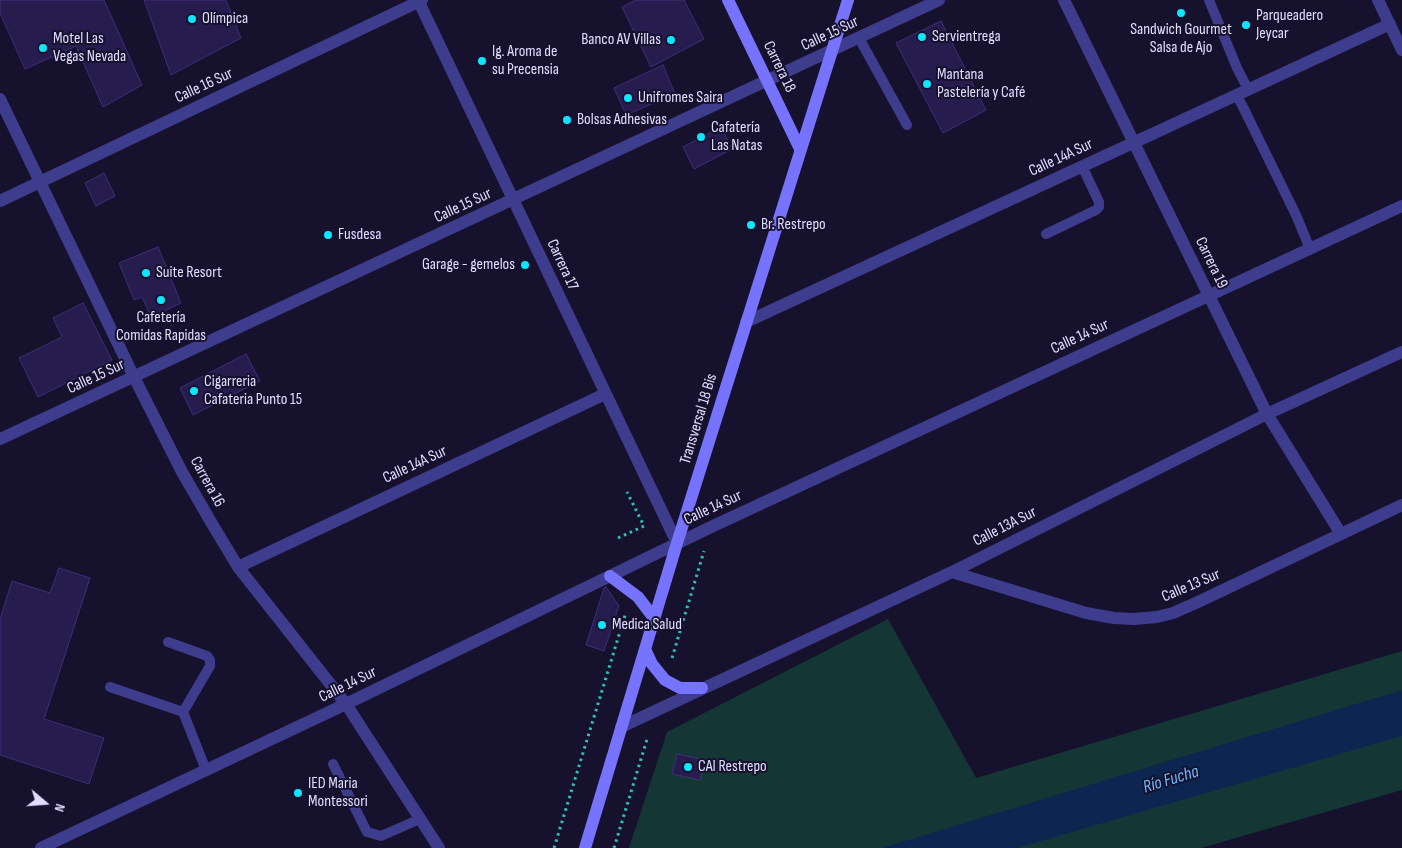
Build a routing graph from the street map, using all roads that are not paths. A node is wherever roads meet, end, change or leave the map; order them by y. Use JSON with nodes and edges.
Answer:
{"nodes":[{"id":1,"x":420,"y":0,"type":"edge"},
{"id":2,"x":728,"y":0,"type":"edge"},
{"id":3,"x":848,"y":0,"type":"edge"},
{"id":4,"x":939,"y":0,"type":"edge"},
{"id":5,"x":1064,"y":0,"type":"edge"},
{"id":6,"x":1209,"y":0,"type":"edge"},
{"id":7,"x":1378,"y":0,"type":"edge"},
{"id":8,"x":1390,"y":24,"type":"junction"},
{"id":9,"x":859,"y":38,"type":"junction"},
{"id":10,"x":1402,"y":50,"type":"edge"},
{"id":11,"x":831,"y":52,"type":"junction"},
{"id":12,"x":767,"y":82,"type":"junction"},
{"id":13,"x":1248,"y":89,"type":"junction"},
{"id":14,"x":1236,"y":95,"type":"junction"},
{"id":15,"x":0,"y":99,"type":"edge"},
{"id":16,"x":907,"y":125,"type":"dead end"},
{"id":17,"x":1134,"y":142,"type":"junction"},
{"id":18,"x":800,"y":149,"type":"junction"},
{"id":19,"x":1082,"y":166,"type":"junction"},
{"id":20,"x":39,"y":182,"type":"junction"},
{"id":21,"x":514,"y":200,"type":"junction"},
{"id":22,"x":0,"y":201,"type":"edge"},
{"id":23,"x":1402,"y":206,"type":"edge"},
{"id":24,"x":1046,"y":234,"type":"dead end"},
{"id":25,"x":1310,"y":249,"type":"junction"},
{"id":26,"x":1209,"y":295,"type":"junction"},
{"id":27,"x":746,"y":322,"type":"junction"},
{"id":28,"x":1402,"y":352,"type":"edge"},
{"id":29,"x":134,"y":377,"type":"junction"},
{"id":30,"x":605,"y":394,"type":"junction"},
{"id":31,"x":1268,"y":414,"type":"junction"},
{"id":32,"x":0,"y":439,"type":"edge"},
{"id":33,"x":1402,"y":506,"type":"edge"},
{"id":34,"x":1341,"y":534,"type":"junction"},
{"id":35,"x":677,"y":543,"type":"junction"},
{"id":36,"x":238,"y":567,"type":"junction"},
{"id":37,"x":952,"y":572,"type":"junction"},
{"id":38,"x":610,"y":576,"type":"junction"},
{"id":39,"x":654,"y":618,"type":"junction"},
{"id":40,"x":168,"y":642,"type":"dead end"},
{"id":41,"x":645,"y":649,"type":"junction"},
{"id":42,"x":110,"y":687,"type":"dead end"},
{"id":43,"x":702,"y":688,"type":"junction"},
{"id":44,"x":346,"y":704,"type":"junction"},
{"id":45,"x":183,"y":712,"type":"junction"},
{"id":46,"x":621,"y":727,"type":"junction"},
{"id":47,"x":333,"y":764,"type":"dead end"},
{"id":48,"x":206,"y":770,"type":"junction"},
{"id":49,"x":420,"y":819,"type":"junction"},
{"id":50,"x":41,"y":848,"type":"edge"},
{"id":51,"x":439,"y":848,"type":"edge"},
{"id":52,"x":585,"y":848,"type":"edge"}],
"edges":[{"from":1,"to":20,"type":"street","name":"Calle 16 Sur"},
{"from":1,"to":21,"type":"street","name":"Carrera 17"},
{"from":2,"to":12,"type":"main road","name":"Carrera 18"},
{"from":3,"to":11,"type":"main road","name":"Transversal 18 Bis"},
{"from":4,"to":9,"type":"street","name":"Calle 15 Sur"},
{"from":5,"to":17,"type":"street","name":"Carrera 19"},
{"from":6,"to":13,"type":"lane"},
{"from":7,"to":8,"type":"street"},
{"from":8,"to":10,"type":"street"},
{"from":8,"to":13,"type":"street","name":"Calle 14A Sur"},
{"from":9,"to":11,"type":"street","name":"Calle 15 Sur"},
{"from":9,"to":16,"type":"lane"},
{"from":11,"to":12,"type":"street","name":"Calle 15 Sur"},
{"from":11,"to":18,"type":"main road","name":"Transversal 18 Bis"},
{"from":12,"to":18,"type":"main road","name":"Carrera 18"},
{"from":12,"to":21,"type":"street","name":"Calle 15 Sur"},
{"from":13,"to":14,"type":"street","name":"Calle 14A Sur"},
{"from":14,"to":17,"type":"street","name":"Calle 14A Sur"},
{"from":14,"to":25,"type":"lane"},
{"from":15,"to":20,"type":"street","name":"Carrera 16"},
{"from":17,"to":19,"type":"street","name":"Calle 14A Sur"},
{"from":17,"to":26,"type":"street","name":"Carrera 19"},
{"from":18,"to":27,"type":"main road","name":"Transversal 18 Bis"},
{"from":19,"to":24,"type":"lane"},
{"from":19,"to":27,"type":"street","name":"Calle 14A Sur"},
{"from":20,"to":22,"type":"street","name":"Calle 16 Sur"},
{"from":20,"to":29,"type":"street","name":"Carrera 16"},
{"from":21,"to":29,"type":"street","name":"Calle 15 Sur"},
{"from":21,"to":30,"type":"street","name":"Carrera 17"},
{"from":23,"to":25,"type":"street","name":"Calle 14 Sur"},
{"from":25,"to":26,"type":"street","name":"Calle 14 Sur"},
{"from":26,"to":31,"type":"street","name":"Carrera 19"},
{"from":26,"to":35,"type":"street","name":"Calle 14 Sur"},
{"from":27,"to":35,"type":"main road","name":"Transversal 18 Bis"},
{"from":28,"to":31,"type":"street","name":"Calle 13A Sur"},
{"from":29,"to":32,"type":"street","name":"Calle 15 Sur"},
{"from":29,"to":36,"type":"street","name":"Carrera 16"},
{"from":30,"to":35,"type":"street","name":"Carrera 17"},
{"from":30,"to":36,"type":"street","name":"Calle 14A Sur"},
{"from":31,"to":34,"type":"street","name":"Carrera 19"},
{"from":31,"to":37,"type":"street","name":"Calle 13A Sur"},
{"from":33,"to":34,"type":"street","name":"Calle 13 Sur"},
{"from":34,"to":37,"type":"street","name":"Calle 13 Sur"},
{"from":35,"to":38,"type":"street","name":"Calle 14 Sur"},
{"from":35,"to":39,"type":"main road","name":"Transversal 18 Bis"},
{"from":36,"to":44,"type":"street","name":"Carrera 16"},
{"from":37,"to":43,"type":"street","name":"Calle 13A Sur"},
{"from":38,"to":39,"type":"main road"},
{"from":38,"to":44,"type":"street","name":"Calle 14 Sur"},
{"from":39,"to":41,"type":"main road","name":"Transversal 18 Bis"},
{"from":40,"to":45,"type":"lane"},
{"from":41,"to":43,"type":"main road"},
{"from":41,"to":46,"type":"main road","name":"Transversal 18 Bis"},
{"from":42,"to":45,"type":"lane"},
{"from":43,"to":46,"type":"street","name":"Calle 13A Sur"},
{"from":44,"to":48,"type":"street","name":"Calle 14 Sur"},
{"from":44,"to":49,"type":"street","name":"Carrera 16"},
{"from":45,"to":48,"type":"lane"},
{"from":46,"to":52,"type":"main road","name":"Transversal 18 Bis"},
{"from":47,"to":49,"type":"lane"},
{"from":48,"to":50,"type":"street","name":"Calle 14 Sur"},
{"from":49,"to":51,"type":"street","name":"Carrera 16"}]}
